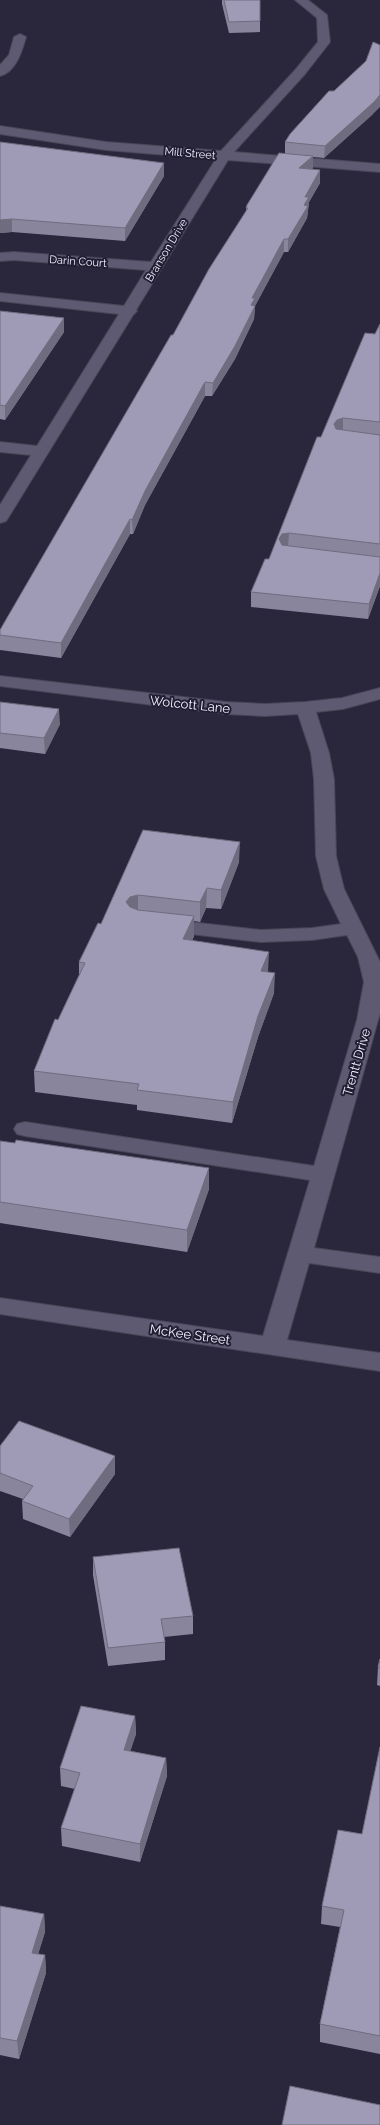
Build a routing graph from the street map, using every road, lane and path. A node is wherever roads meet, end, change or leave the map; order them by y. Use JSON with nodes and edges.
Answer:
{"nodes":[{"id":1,"x":301,"y":0,"type":"edge"},
{"id":2,"x":20,"y":37,"type":"dead end"},
{"id":3,"x":0,"y":72,"type":"edge"},
{"id":4,"x":0,"y":130,"type":"edge"},
{"id":5,"x":224,"y":156,"type":"junction"},
{"id":6,"x":380,"y":168,"type":"edge"},
{"id":7,"x":0,"y":257,"type":"edge"},
{"id":8,"x":157,"y":266,"type":"junction"},
{"id":9,"x":0,"y":297,"type":"edge"},
{"id":10,"x":130,"y":311,"type":"junction"},
{"id":11,"x":0,"y":447,"type":"edge"},
{"id":12,"x":42,"y":451,"type":"junction"},
{"id":13,"x":2,"y":512,"type":"edge"},
{"id":14,"x":0,"y":681,"type":"edge"},
{"id":15,"x":380,"y":693,"type":"edge"},
{"id":16,"x":306,"y":708,"type":"junction"},
{"id":17,"x":145,"y":923,"type":"edge"},
{"id":18,"x":354,"y":928,"type":"junction"},
{"id":19,"x":374,"y":1020,"type":"edge"},
{"id":20,"x":25,"y":1129,"type":"dead end"},
{"id":21,"x":323,"y":1175,"type":"junction"},
{"id":22,"x":301,"y":1254,"type":"junction"},
{"id":23,"x":380,"y":1265,"type":"edge"},
{"id":24,"x":0,"y":1306,"type":"edge"},
{"id":25,"x":273,"y":1346,"type":"junction"},
{"id":26,"x":380,"y":1362,"type":"edge"}],
"edges":[{"from":1,"to":5,"type":"street","name":"Branson Drive"},
{"from":2,"to":3,"type":"street"},
{"from":4,"to":5,"type":"street","name":"Mill Street"},
{"from":5,"to":6,"type":"street","name":"Mill Street"},
{"from":5,"to":8,"type":"street","name":"Branson Drive"},
{"from":7,"to":8,"type":"street","name":"Darin Court"},
{"from":8,"to":10,"type":"street","name":"Branson Drive"},
{"from":9,"to":10,"type":"street"},
{"from":10,"to":12,"type":"street","name":"Branson Drive"},
{"from":11,"to":12,"type":"street"},
{"from":12,"to":13,"type":"street","name":"Branson Drive"},
{"from":14,"to":16,"type":"street","name":"Wolcott Lane"},
{"from":15,"to":16,"type":"street","name":"Wolcott Lane"},
{"from":16,"to":18,"type":"street","name":"Trentt Drive"},
{"from":17,"to":18,"type":"street"},
{"from":18,"to":19,"type":"street","name":"Trentt Drive"},
{"from":19,"to":21,"type":"street","name":"Trentt Drive"},
{"from":20,"to":21,"type":"street"},
{"from":21,"to":22,"type":"street","name":"Trentt Drive"},
{"from":22,"to":23,"type":"street"},
{"from":22,"to":25,"type":"street","name":"Trentt Drive"},
{"from":24,"to":25,"type":"street","name":"McKee Street"},
{"from":25,"to":26,"type":"street","name":"McKee Street"}]}
